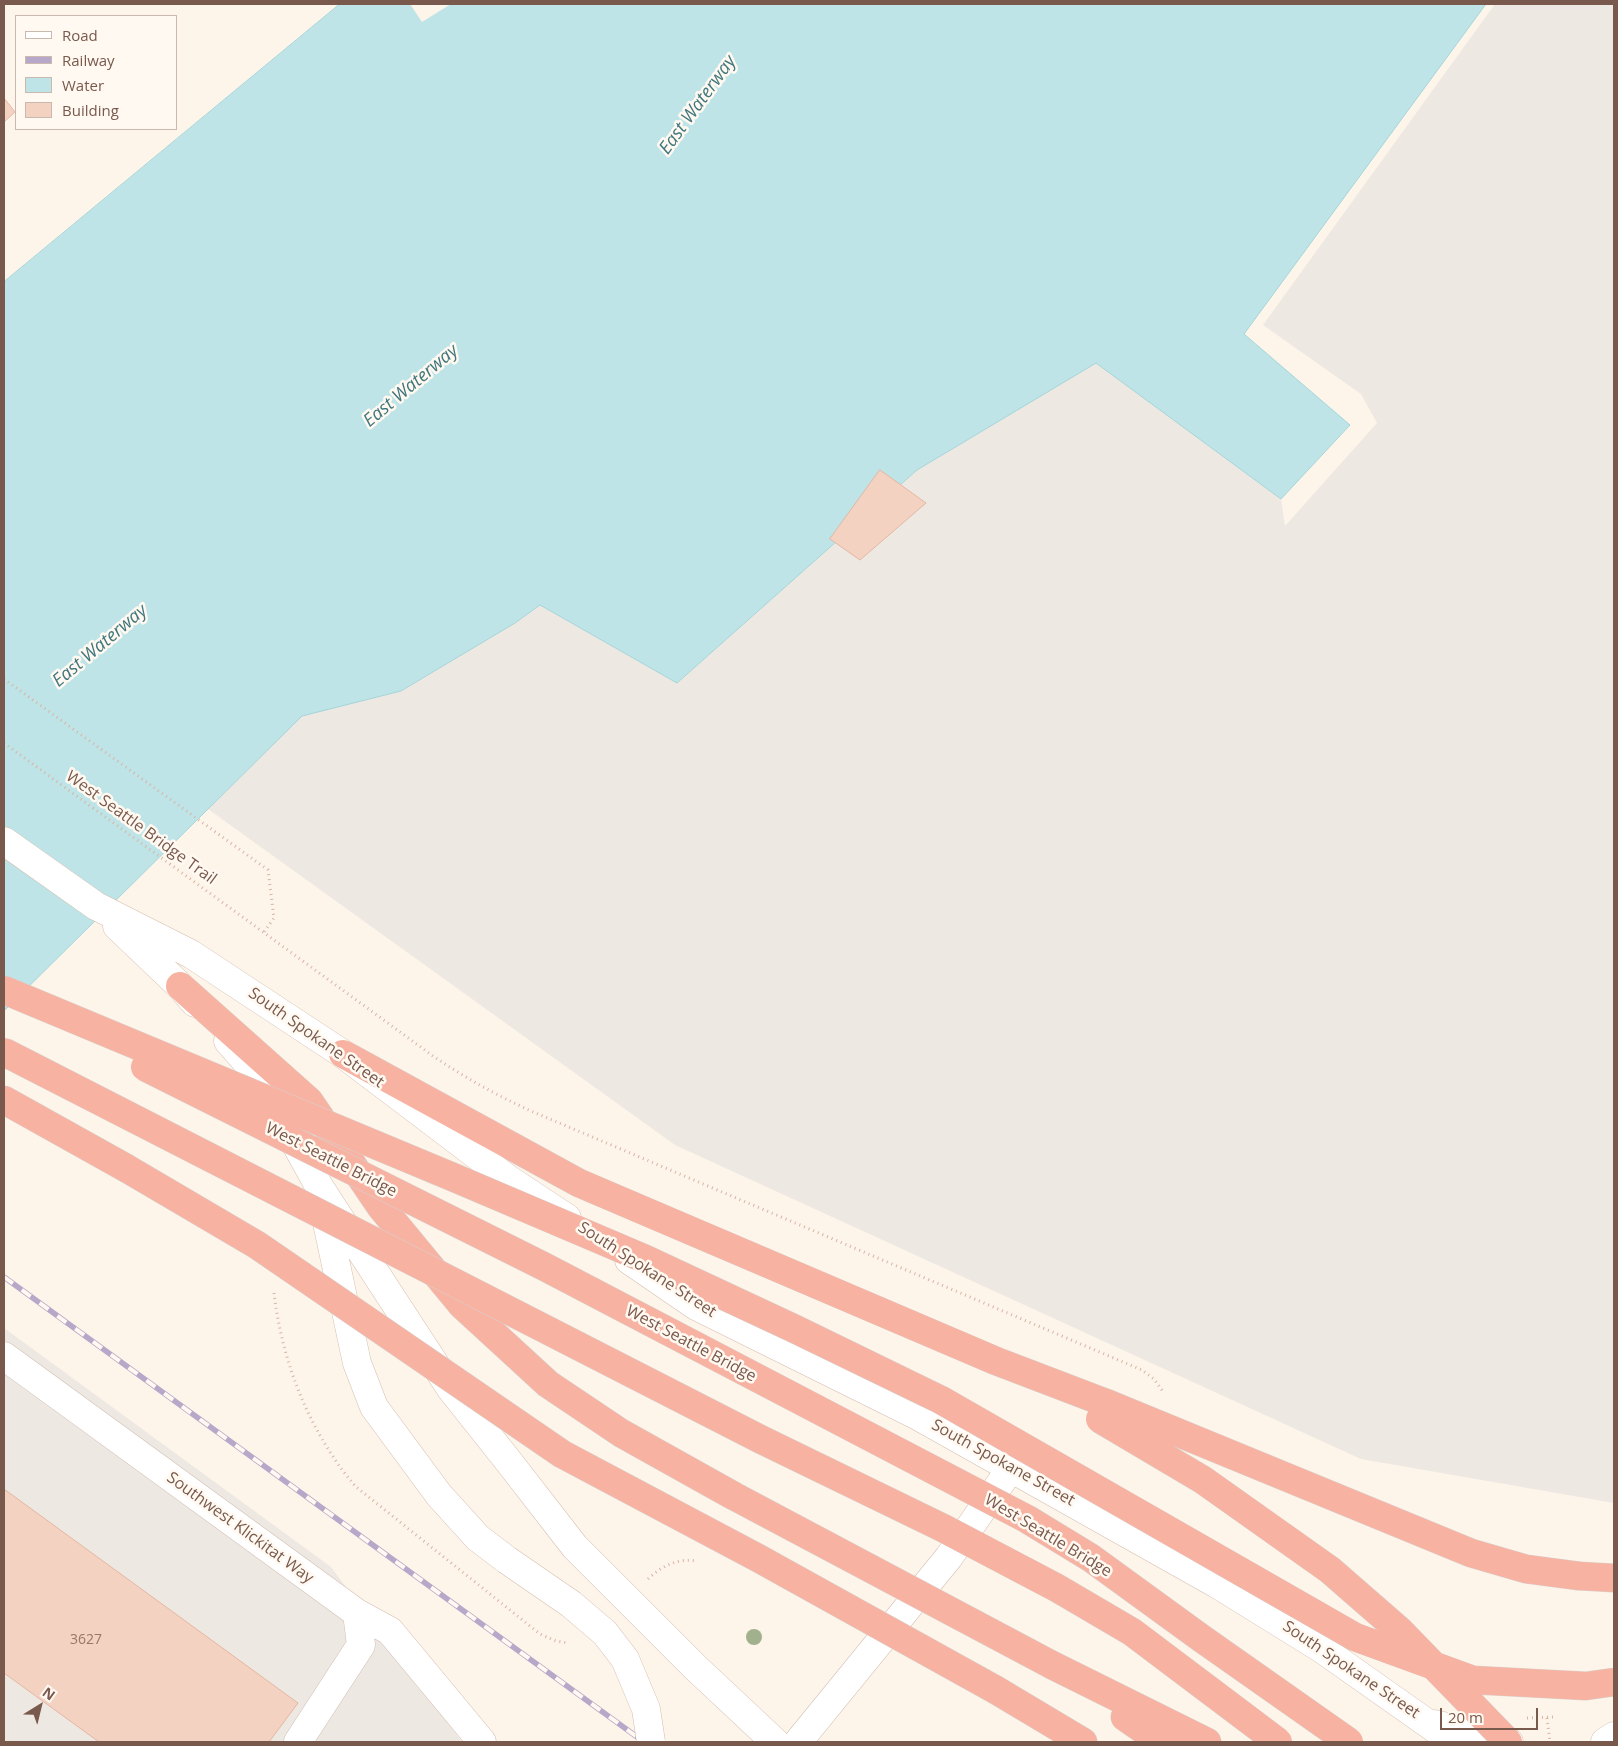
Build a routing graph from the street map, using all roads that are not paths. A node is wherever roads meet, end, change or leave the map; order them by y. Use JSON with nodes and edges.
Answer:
{"nodes":[{"id":1,"x":4,"y":842,"type":"edge"},
{"id":2,"x":96,"y":906,"type":"junction"},
{"id":3,"x":180,"y":986,"type":"junction"},
{"id":4,"x":4,"y":990,"type":"edge"},
{"id":5,"x":4,"y":996,"type":"edge"},
{"id":6,"x":4,"y":1052,"type":"edge"},
{"id":7,"x":344,"y":1054,"type":"junction"},
{"id":8,"x":4,"y":1100,"type":"edge"},
{"id":9,"x":320,"y":1188,"type":"junction"},
{"id":10,"x":4,"y":1356,"type":"edge"},
{"id":11,"x":1103,"y":1411,"type":"junction"},
{"id":12,"x":1011,"y":1468,"type":"junction"},
{"id":13,"x":1614,"y":1578,"type":"edge"},
{"id":14,"x":357,"y":1614,"type":"junction"},
{"id":15,"x":1052,"y":1666,"type":"junction"},
{"id":16,"x":1614,"y":1682,"type":"edge"},
{"id":17,"x":1428,"y":1722,"type":"junction"},
{"id":18,"x":1614,"y":1736,"type":"edge"},
{"id":19,"x":298,"y":1742,"type":"edge"},
{"id":20,"x":482,"y":1742,"type":"edge"},
{"id":21,"x":651,"y":1742,"type":"edge"},
{"id":22,"x":775,"y":1742,"type":"edge"},
{"id":23,"x":798,"y":1742,"type":"edge"},
{"id":24,"x":1083,"y":1742,"type":"edge"},
{"id":25,"x":1161,"y":1742,"type":"edge"},
{"id":26,"x":1207,"y":1742,"type":"edge"},
{"id":27,"x":1278,"y":1742,"type":"edge"},
{"id":28,"x":1349,"y":1742,"type":"edge"},
{"id":29,"x":1454,"y":1742,"type":"edge"},
{"id":30,"x":1509,"y":1742,"type":"edge"},
{"id":31,"x":1605,"y":1742,"type":"edge"}],
"edges":[{"from":1,"to":2,"type":"main road"},
{"from":2,"to":3,"type":"main road"},
{"from":2,"to":7,"type":"main road","name":"South Spokane Street"},
{"from":3,"to":9,"type":"main road"},
{"from":3,"to":15,"type":"highway","bridge":true},
{"from":4,"to":16,"type":"highway","bridge":true},
{"from":5,"to":28,"type":"highway","name":"West Seattle Bridge","bridge":true},
{"from":6,"to":27,"type":"highway","bridge":true},
{"from":7,"to":11,"type":"highway"},
{"from":7,"to":12,"type":"main road","name":"South Spokane Street"},
{"from":8,"to":24,"type":"highway","bridge":true},
{"from":9,"to":21,"type":"main road","bridge":true},
{"from":9,"to":22,"type":"main road"},
{"from":10,"to":14,"type":"main road","name":"Southwest Klickitat Way"},
{"from":11,"to":13,"type":"highway","bridge":true},
{"from":11,"to":30,"type":"highway","bridge":true},
{"from":12,"to":17,"type":"main road","name":"South Spokane Street"},
{"from":12,"to":23,"type":"main road"},
{"from":14,"to":19,"type":"main road"},
{"from":14,"to":20,"type":"main road","name":"Southwest Klickitat Way"},
{"from":15,"to":25,"type":"highway"},
{"from":15,"to":26,"type":"highway"},
{"from":17,"to":29,"type":"main road","name":"South Spokane Street"},
{"from":17,"to":30,"type":"main road"},
{"from":18,"to":31,"type":"main road"}]}
